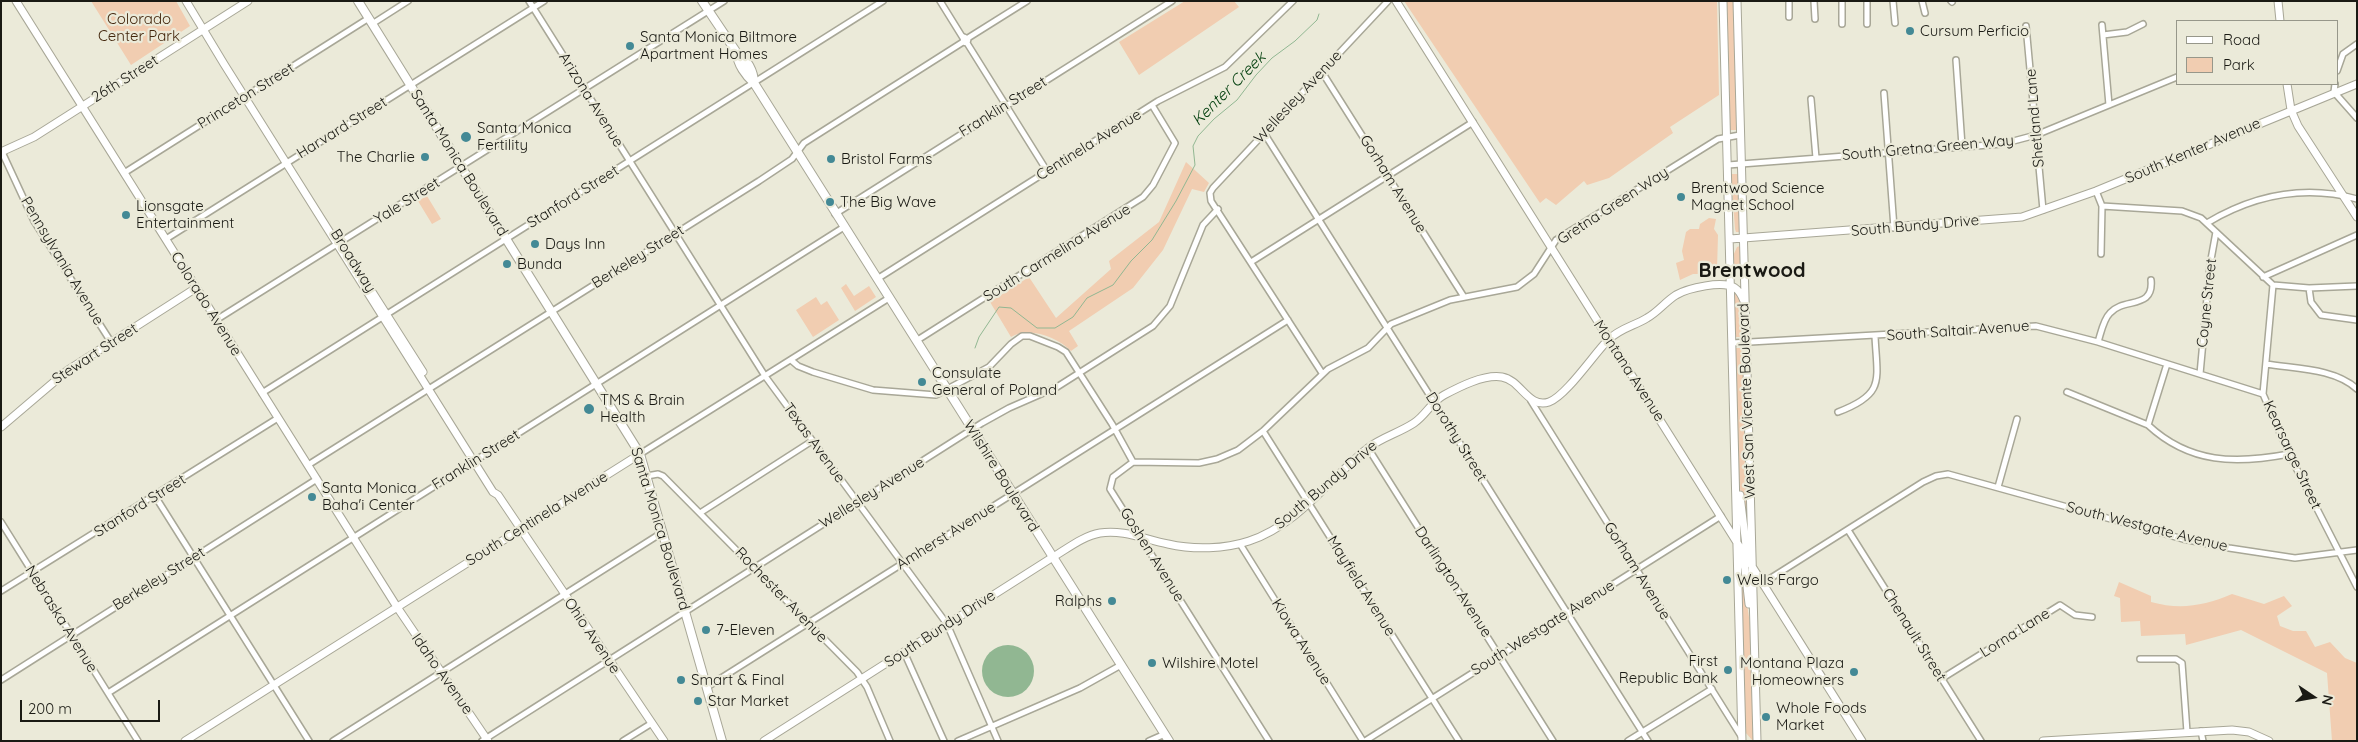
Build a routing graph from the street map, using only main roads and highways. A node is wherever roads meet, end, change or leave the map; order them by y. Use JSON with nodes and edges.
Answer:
{"nodes":[{"id":1,"x":358,"y":1,"type":"edge"},
{"id":2,"x":702,"y":1,"type":"edge"},
{"id":3,"x":1167,"y":737,"type":"edge"},
{"id":4,"x":722,"y":741,"type":"edge"}],
"edges":[{"from":1,"to":4,"type":"main road","name":"Santa Monica Boulevard"},
{"from":2,"to":3,"type":"main road","name":"Wilshire Boulevard"}]}
